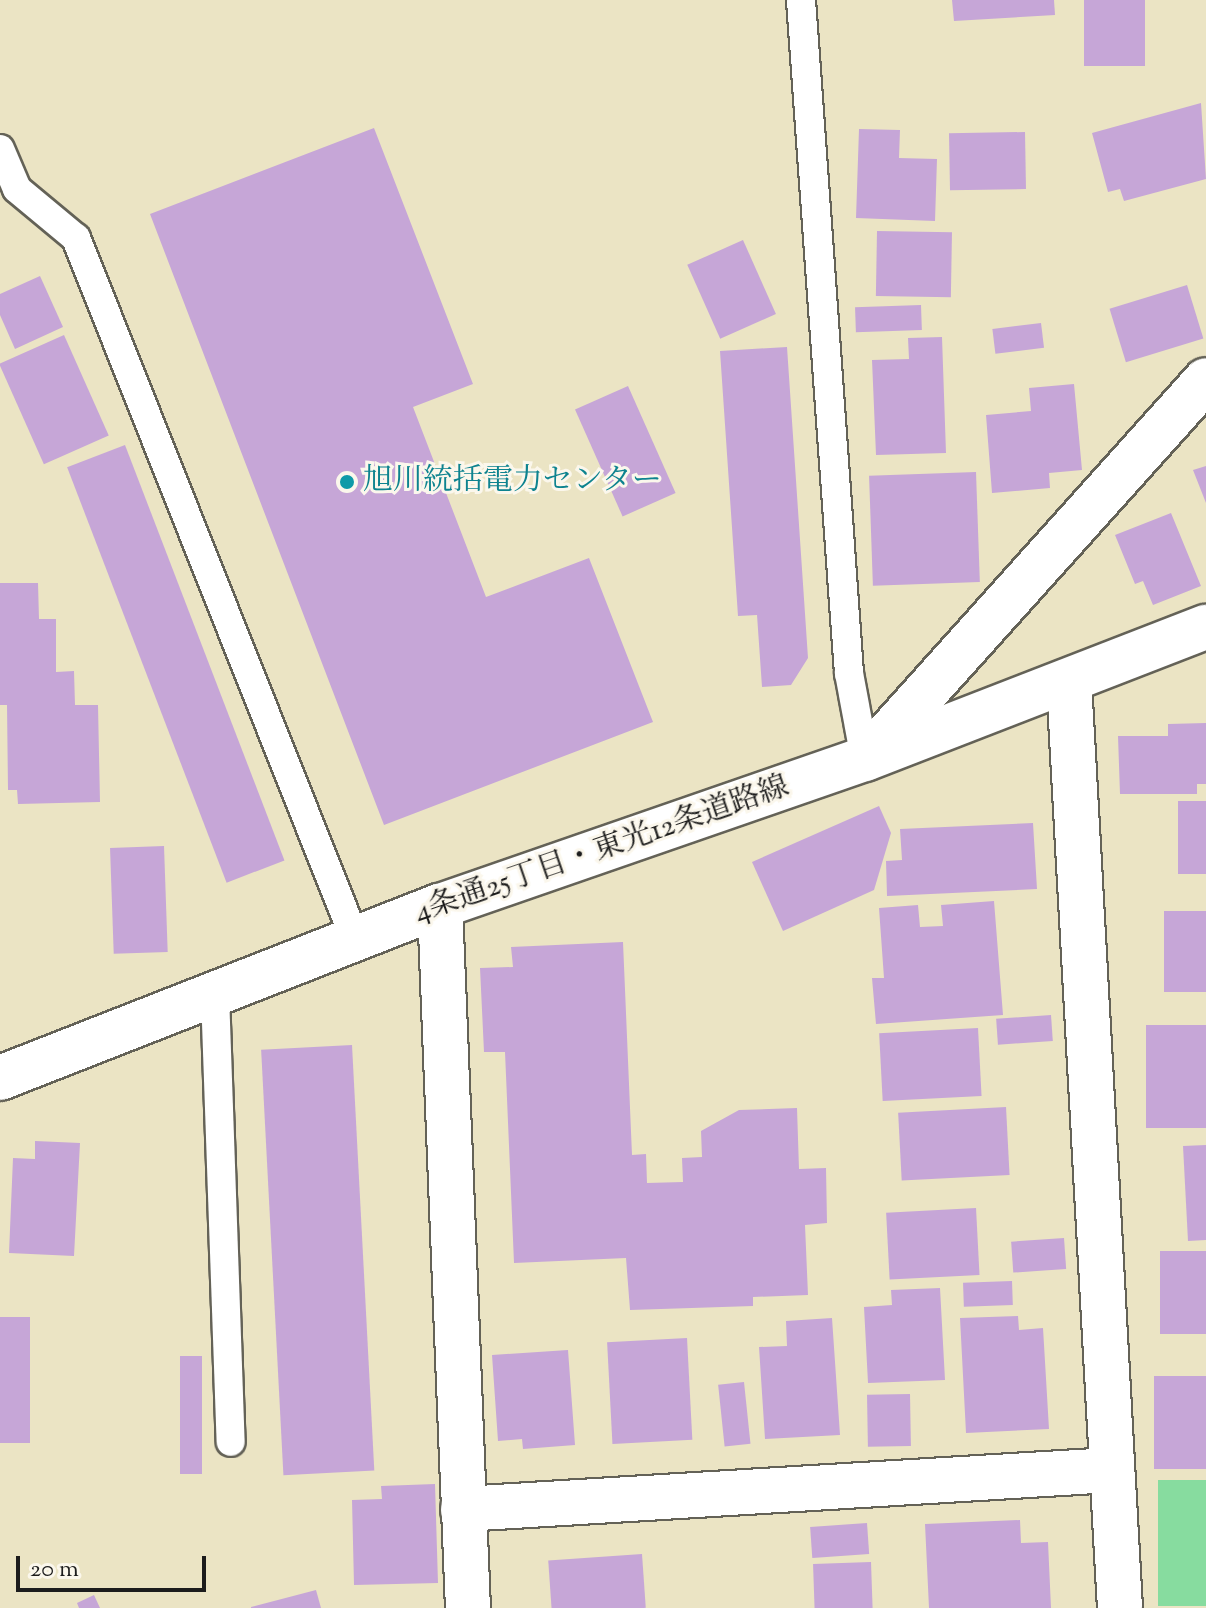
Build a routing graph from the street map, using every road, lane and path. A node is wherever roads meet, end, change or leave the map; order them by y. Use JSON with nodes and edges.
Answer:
{"nodes":[{"id":1,"x":801,"y":0,"type":"edge"},
{"id":2,"x":0,"y":149,"type":"edge"},
{"id":3,"x":1206,"y":380,"type":"edge"},
{"id":4,"x":1206,"y":627,"type":"edge"},
{"id":5,"x":1069,"y":682,"type":"junction"},
{"id":6,"x":865,"y":759,"type":"junction"},
{"id":7,"x":440,"y":906,"type":"junction"},
{"id":8,"x":355,"y":939,"type":"junction"},
{"id":9,"x":215,"y":994,"type":"junction"},
{"id":10,"x":0,"y":1078,"type":"edge"},
{"id":11,"x":231,"y":1442,"type":"dead end"},
{"id":12,"x":1111,"y":1470,"type":"junction"},
{"id":13,"x":463,"y":1509,"type":"junction"},
{"id":14,"x":468,"y":1608,"type":"edge"},
{"id":15,"x":1120,"y":1608,"type":"edge"}],
"edges":[{"from":1,"to":6,"type":"lane"},
{"from":2,"to":8,"type":"lane"},
{"from":3,"to":6,"type":"street"},
{"from":4,"to":5,"type":"street","name":"4条通25丁目・東光12条道路線"},
{"from":5,"to":6,"type":"street","name":"4条通25丁目・東光12条道路線"},
{"from":5,"to":12,"type":"street"},
{"from":6,"to":7,"type":"street","name":"4条通25丁目・東光12条道路線"},
{"from":7,"to":8,"type":"street","name":"4条通25丁目・東光12条道路線"},
{"from":7,"to":13,"type":"street"},
{"from":8,"to":9,"type":"street","name":"4条通25丁目・東光12条道路線"},
{"from":9,"to":10,"type":"street","name":"4条通25丁目・東光12条道路線"},
{"from":9,"to":11,"type":"lane"},
{"from":12,"to":13,"type":"street"},
{"from":12,"to":15,"type":"street"},
{"from":13,"to":14,"type":"street"}]}
